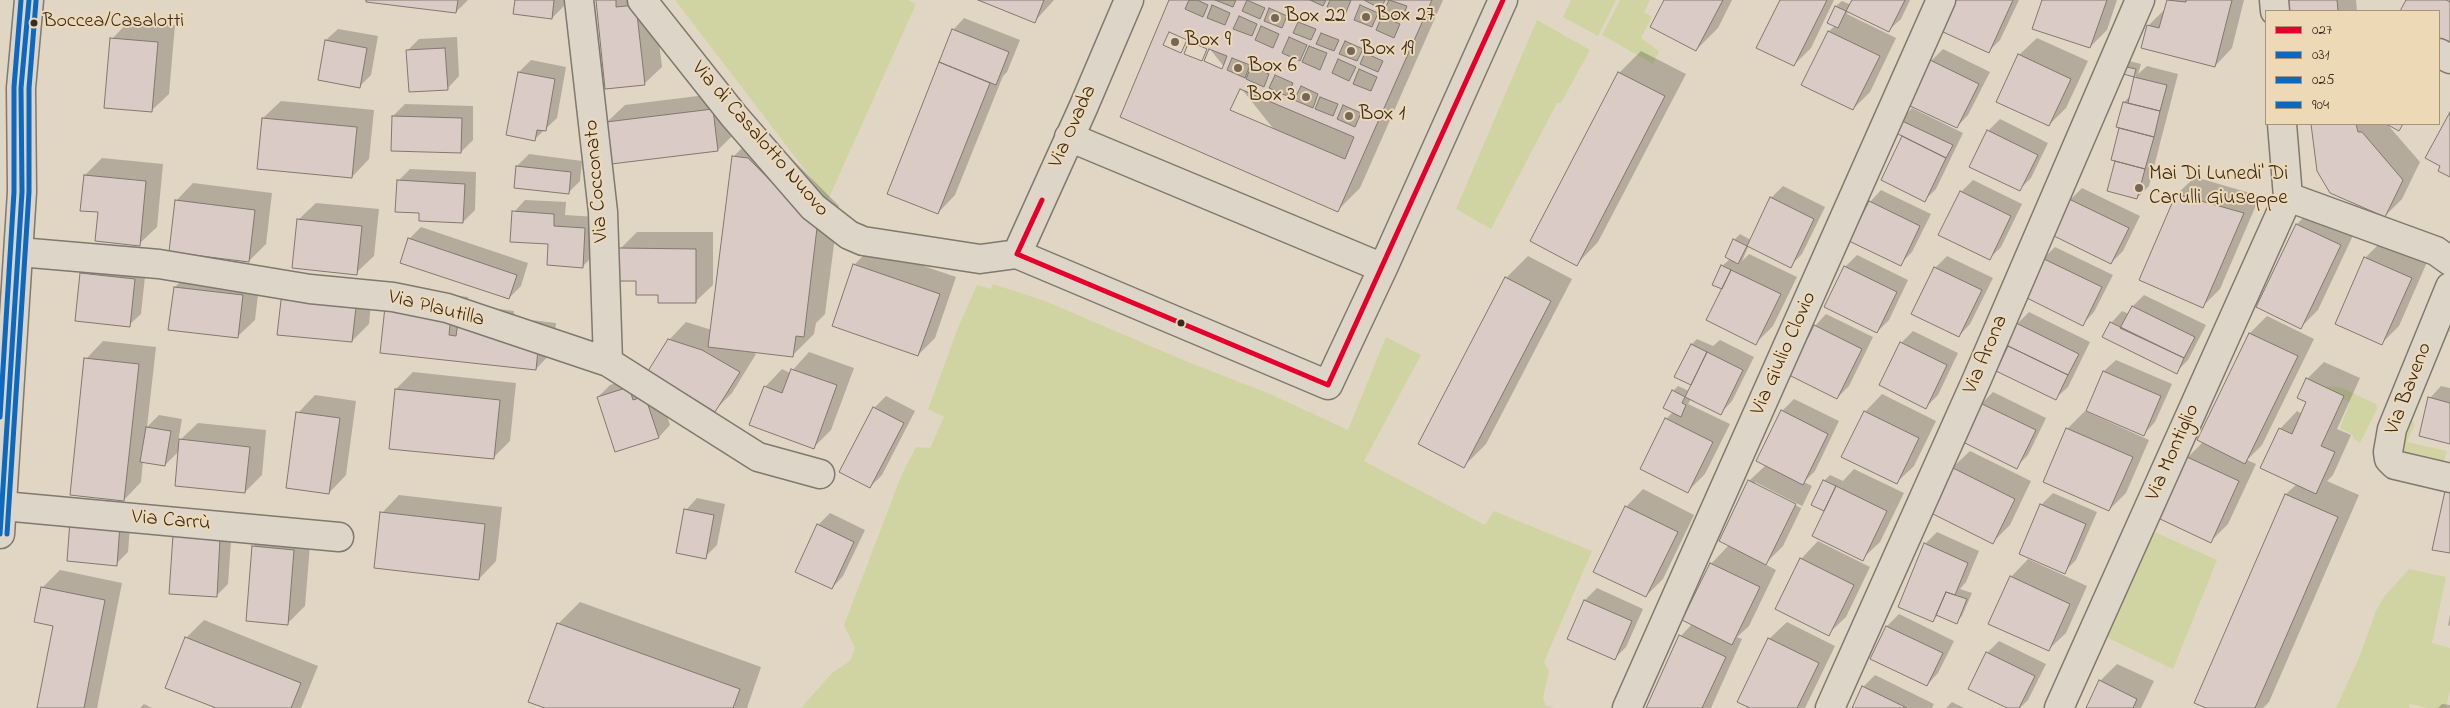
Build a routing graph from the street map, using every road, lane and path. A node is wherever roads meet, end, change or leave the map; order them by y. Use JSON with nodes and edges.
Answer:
{"nodes":[{"id":1,"x":29,"y":0,"type":"edge"},
{"id":2,"x":579,"y":0,"type":"edge"},
{"id":3,"x":642,"y":0,"type":"edge"},
{"id":4,"x":1128,"y":0,"type":"edge"},
{"id":5,"x":1503,"y":0,"type":"edge"},
{"id":6,"x":1941,"y":0,"type":"edge"},
{"id":7,"x":2140,"y":0,"type":"edge"},
{"id":8,"x":2282,"y":125,"type":"edge"},
{"id":9,"x":1069,"y":137,"type":"junction"},
{"id":10,"x":2288,"y":197,"type":"junction"},
{"id":11,"x":19,"y":252,"type":"junction"},
{"id":12,"x":1017,"y":254,"type":"junction"},
{"id":13,"x":2450,"y":261,"type":"edge"},
{"id":14,"x":1383,"y":268,"type":"junction"},
{"id":15,"x":2450,"y":287,"type":"edge"},
{"id":16,"x":608,"y":362,"type":"junction"},
{"id":17,"x":820,"y":474,"type":"dead end"},
{"id":18,"x":2450,"y":478,"type":"edge"},
{"id":19,"x":3,"y":506,"type":"junction"},
{"id":20,"x":0,"y":534,"type":"edge"},
{"id":21,"x":339,"y":537,"type":"dead end"},
{"id":22,"x":1627,"y":708,"type":"edge"},
{"id":23,"x":1830,"y":708,"type":"edge"},
{"id":24,"x":2059,"y":708,"type":"edge"}],
"edges":[{"from":1,"to":11,"type":"street"},
{"from":2,"to":16,"type":"street","name":"Via Cocconato"},
{"from":3,"to":12,"type":"street","name":"Via di Casalotto Nuovo"},
{"from":4,"to":9,"type":"street","name":"Via Ovada"},
{"from":5,"to":14,"type":"street"},
{"from":6,"to":22,"type":"street","name":"Via Giulio Clovio"},
{"from":7,"to":23,"type":"street","name":"Via Arona"},
{"from":8,"to":10,"type":"street"},
{"from":9,"to":12,"type":"street","name":"Via Ovada"},
{"from":9,"to":14,"type":"street"},
{"from":10,"to":13,"type":"street"},
{"from":10,"to":24,"type":"street","name":"Via Montiglio"},
{"from":11,"to":16,"type":"street","name":"Via Plautilla"},
{"from":11,"to":19,"type":"street"},
{"from":12,"to":14,"type":"street"},
{"from":15,"to":18,"type":"street","name":"Via Baveno"},
{"from":16,"to":17,"type":"street","name":"Via Plautilla"},
{"from":19,"to":20,"type":"street"},
{"from":19,"to":21,"type":"street","name":"Via Carrù"}]}
